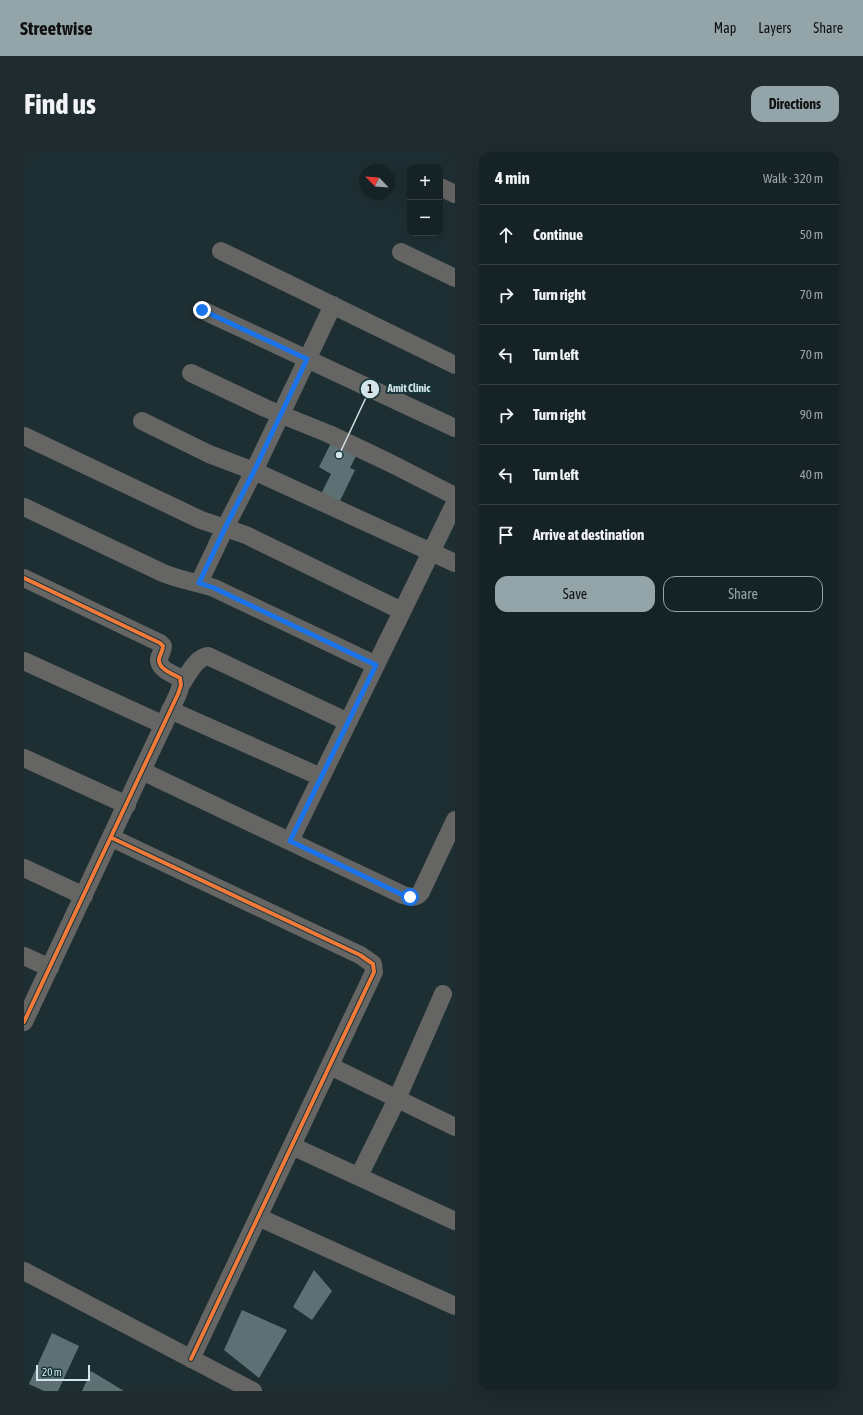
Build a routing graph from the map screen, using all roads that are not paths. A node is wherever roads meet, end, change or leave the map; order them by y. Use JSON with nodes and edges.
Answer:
{"nodes":[{"id":1,"x":443,"y":188,"type":"edge"},
{"id":2,"x":455,"y":194,"type":"edge"},
{"id":3,"x":221,"y":251,"type":"dead end"},
{"id":4,"x":400,"y":252,"type":"dead end"},
{"id":5,"x":455,"y":278,"type":"edge"},
{"id":6,"x":333,"y":305,"type":"junction"},
{"id":7,"x":202,"y":310,"type":"dead end"},
{"id":8,"x":307,"y":359,"type":"junction"},
{"id":9,"x":455,"y":365,"type":"edge"},
{"id":10,"x":191,"y":373,"type":"dead end"},
{"id":11,"x":280,"y":414,"type":"junction"},
{"id":12,"x":142,"y":421,"type":"dead end"},
{"id":13,"x":455,"y":428,"type":"edge"},
{"id":14,"x":24,"y":436,"type":"edge"},
{"id":15,"x":254,"y":471,"type":"junction"},
{"id":16,"x":455,"y":496,"type":"edge"},
{"id":17,"x":455,"y":503,"type":"edge"},
{"id":18,"x":24,"y":507,"type":"edge"},
{"id":19,"x":225,"y":528,"type":"junction"},
{"id":20,"x":431,"y":552,"type":"junction"},
{"id":21,"x":455,"y":563,"type":"edge"},
{"id":22,"x":24,"y":578,"type":"edge"},
{"id":23,"x":199,"y":583,"type":"junction"},
{"id":24,"x":402,"y":611,"type":"junction"},
{"id":25,"x":24,"y":661,"type":"edge"},
{"id":26,"x":376,"y":665,"type":"junction"},
{"id":27,"x":181,"y":684,"type":"junction"},
{"id":28,"x":167,"y":718,"type":"junction"},
{"id":29,"x":348,"y":722,"type":"junction"},
{"id":30,"x":24,"y":758,"type":"edge"},
{"id":31,"x":142,"y":771,"type":"junction"},
{"id":32,"x":321,"y":777,"type":"junction"},
{"id":33,"x":127,"y":804,"type":"junction"},
{"id":34,"x":455,"y":820,"type":"edge"},
{"id":35,"x":112,"y":838,"type":"junction"},
{"id":36,"x":290,"y":841,"type":"junction"},
{"id":37,"x":24,"y":868,"type":"edge"},
{"id":38,"x":84,"y":896,"type":"junction"},
{"id":39,"x":24,"y":956,"type":"edge"},
{"id":40,"x":50,"y":968,"type":"junction"},
{"id":41,"x":443,"y":994,"type":"dead end"},
{"id":42,"x":24,"y":1022,"type":"edge"},
{"id":43,"x":330,"y":1066,"type":"junction"},
{"id":44,"x":397,"y":1099,"type":"junction"},
{"id":45,"x":455,"y":1128,"type":"edge"},
{"id":46,"x":292,"y":1146,"type":"junction"},
{"id":47,"x":359,"y":1176,"type":"junction"},
{"id":48,"x":258,"y":1217,"type":"junction"},
{"id":49,"x":455,"y":1221,"type":"edge"},
{"id":50,"x":24,"y":1271,"type":"edge"},
{"id":51,"x":455,"y":1306,"type":"edge"},
{"id":52,"x":191,"y":1359,"type":"junction"},
{"id":53,"x":254,"y":1391,"type":"edge"}],
"edges":[{"from":1,"to":2,"type":"street"},
{"from":3,"to":6,"type":"street"},
{"from":4,"to":5,"type":"street"},
{"from":6,"to":8,"type":"street"},
{"from":6,"to":9,"type":"street"},
{"from":7,"to":8,"type":"street"},
{"from":8,"to":11,"type":"street"},
{"from":8,"to":13,"type":"street"},
{"from":10,"to":11,"type":"street"},
{"from":11,"to":15,"type":"street"},
{"from":11,"to":16,"type":"street"},
{"from":12,"to":15,"type":"street"},
{"from":14,"to":19,"type":"street"},
{"from":15,"to":19,"type":"street"},
{"from":15,"to":20,"type":"street"},
{"from":17,"to":20,"type":"street"},
{"from":18,"to":23,"type":"street"},
{"from":19,"to":23,"type":"street"},
{"from":19,"to":24,"type":"street"},
{"from":20,"to":21,"type":"street"},
{"from":20,"to":24,"type":"street"},
{"from":22,"to":27,"type":"street"},
{"from":23,"to":26,"type":"street"},
{"from":24,"to":26,"type":"street"},
{"from":25,"to":28,"type":"street"},
{"from":26,"to":29,"type":"street"},
{"from":27,"to":28,"type":"street"},
{"from":27,"to":29,"type":"street"},
{"from":28,"to":31,"type":"street"},
{"from":28,"to":32,"type":"street"},
{"from":29,"to":32,"type":"street"},
{"from":30,"to":33,"type":"street"},
{"from":31,"to":33,"type":"street"},
{"from":31,"to":36,"type":"street"},
{"from":32,"to":36,"type":"street"},
{"from":33,"to":35,"type":"street"},
{"from":34,"to":36,"type":"street"},
{"from":35,"to":38,"type":"street"},
{"from":35,"to":43,"type":"street"},
{"from":37,"to":38,"type":"street"},
{"from":38,"to":40,"type":"street"},
{"from":39,"to":40,"type":"street"},
{"from":40,"to":42,"type":"street"},
{"from":41,"to":44,"type":"street"},
{"from":43,"to":44,"type":"street"},
{"from":43,"to":46,"type":"street"},
{"from":44,"to":45,"type":"street"},
{"from":44,"to":47,"type":"street"},
{"from":46,"to":47,"type":"street"},
{"from":46,"to":48,"type":"street"},
{"from":47,"to":49,"type":"street"},
{"from":48,"to":51,"type":"street"},
{"from":48,"to":52,"type":"street"},
{"from":50,"to":52,"type":"street"},
{"from":52,"to":53,"type":"street"}]}
